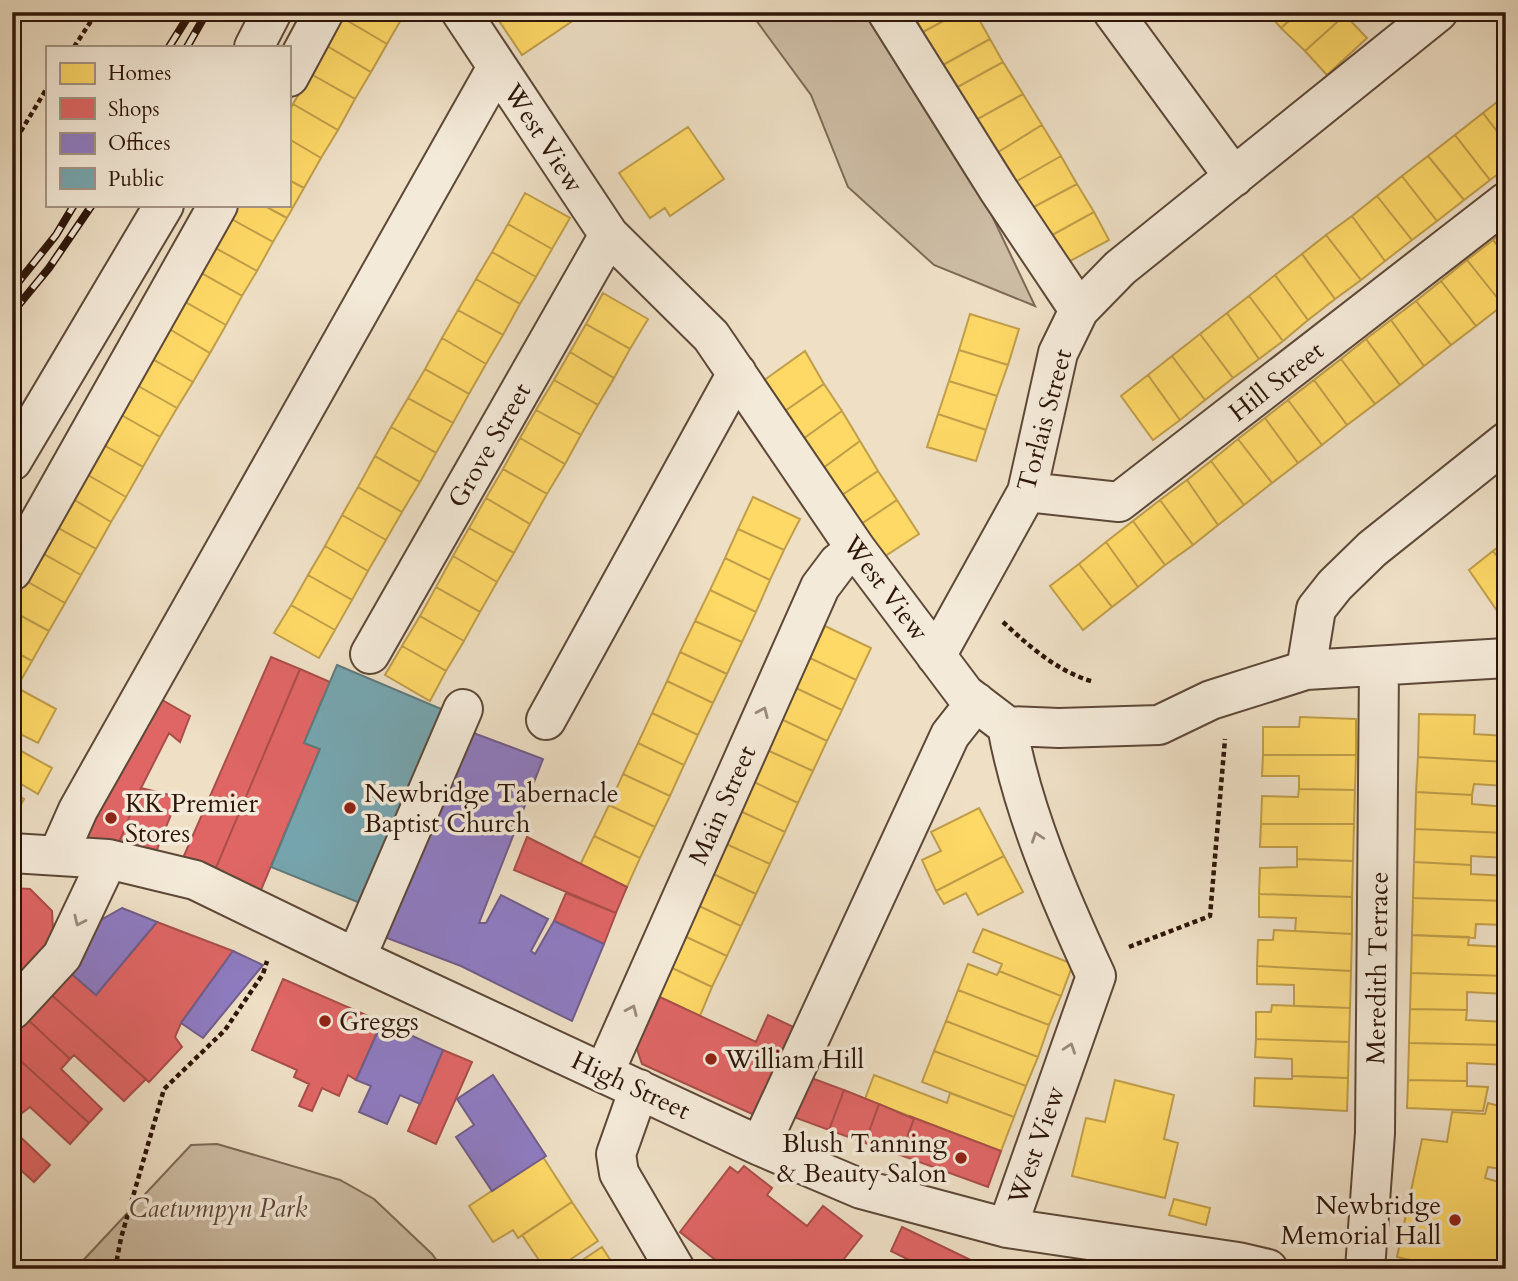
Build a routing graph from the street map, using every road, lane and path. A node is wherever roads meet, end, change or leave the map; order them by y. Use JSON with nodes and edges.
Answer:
{"nodes":[{"id":1,"x":96,"y":12,"type":"edge"},
{"id":2,"x":272,"y":12,"type":"edge"},
{"id":3,"x":324,"y":12,"type":"edge"},
{"id":4,"x":461,"y":12,"type":"edge"},
{"id":5,"x":887,"y":12,"type":"edge"},
{"id":6,"x":1113,"y":12,"type":"edge"},
{"id":7,"x":1414,"y":19,"type":"edge"},
{"id":8,"x":75,"y":46,"type":"edge"},
{"id":9,"x":255,"y":46,"type":"edge"},
{"id":10,"x":497,"y":67,"type":"junction"},
{"id":11,"x":290,"y":75,"type":"edge"},
{"id":12,"x":46,"y":90,"type":"edge"},
{"id":13,"x":12,"y":146,"type":"edge"},
{"id":14,"x":1234,"y":177,"type":"junction"},
{"id":15,"x":1506,"y":202,"type":"edge"},
{"id":16,"x":163,"y":206,"type":"edge"},
{"id":17,"x":217,"y":206,"type":"edge"},
{"id":18,"x":609,"y":235,"type":"junction"},
{"id":19,"x":1079,"y":310,"type":"junction"},
{"id":20,"x":737,"y":373,"type":"junction"},
{"id":21,"x":1506,"y":442,"type":"edge"},
{"id":22,"x":12,"y":461,"type":"edge"},
{"id":23,"x":1027,"y":492,"type":"junction"},
{"id":24,"x":856,"y":549,"type":"junction"},
{"id":25,"x":12,"y":571,"type":"edge"},
{"id":26,"x":982,"y":578,"type":"junction"},
{"id":27,"x":370,"y":654,"type":"dead end"},
{"id":28,"x":936,"y":656,"type":"junction"},
{"id":29,"x":1506,"y":658,"type":"edge"},
{"id":30,"x":1379,"y":667,"type":"junction"},
{"id":31,"x":1306,"y":670,"type":"junction"},
{"id":32,"x":1106,"y":685,"type":"dead end"},
{"id":33,"x":1229,"y":694,"type":"junction"},
{"id":34,"x":976,"y":702,"type":"junction"},
{"id":35,"x":463,"y":709,"type":"dead end"},
{"id":36,"x":546,"y":720,"type":"dead end"},
{"id":37,"x":1007,"y":726,"type":"junction"},
{"id":38,"x":12,"y":853,"type":"edge"},
{"id":39,"x":58,"y":855,"type":"junction"},
{"id":40,"x":108,"y":859,"type":"junction"},
{"id":41,"x":279,"y":922,"type":"junction"},
{"id":42,"x":356,"y":958,"type":"junction"},
{"id":43,"x":1089,"y":962,"type":"junction"},
{"id":44,"x":12,"y":1010,"type":"edge"},
{"id":45,"x":604,"y":1073,"type":"junction"},
{"id":46,"x":639,"y":1089,"type":"junction"},
{"id":47,"x":760,"y":1146,"type":"junction"},
{"id":48,"x":1007,"y":1228,"type":"junction"},
{"id":49,"x":116,"y":1269,"type":"edge"},
{"id":50,"x":675,"y":1269,"type":"edge"},
{"id":51,"x":1268,"y":1269,"type":"edge"},
{"id":52,"x":1365,"y":1269,"type":"edge"}],
"edges":[{"from":1,"to":8,"type":"path"},
{"from":2,"to":9,"type":"street"},
{"from":3,"to":11,"type":"street"},
{"from":4,"to":10,"type":"street","name":"West View"},
{"from":5,"to":19,"type":"street"},
{"from":6,"to":14,"type":"street"},
{"from":7,"to":14,"type":"street","name":"Torlais Street"},
{"from":10,"to":18,"type":"street","name":"West View"},
{"from":10,"to":39,"type":"street"},
{"from":12,"to":13,"type":"path"},
{"from":14,"to":19,"type":"street","name":"Torlais Street"},
{"from":15,"to":23,"type":"street","name":"Hill Street"},
{"from":16,"to":22,"type":"street"},
{"from":17,"to":25,"type":"street"},
{"from":18,"to":20,"type":"street","name":"West View"},
{"from":18,"to":27,"type":"street","name":"Grove Street"},
{"from":19,"to":23,"type":"street","name":"Torlais Street"},
{"from":20,"to":24,"type":"street","name":"West View"},
{"from":20,"to":36,"type":"street"},
{"from":21,"to":31,"type":"street"},
{"from":23,"to":26,"type":"street","name":"Torlais Street"},
{"from":24,"to":28,"type":"street","name":"West View"},
{"from":45,"to":24,"type":"street","name":"Main Street","one_way":true},
{"from":26,"to":28,"type":"street","name":"Torlais Street"},
{"from":26,"to":32,"type":"path"},
{"from":28,"to":34,"type":"street","name":"West View"},
{"from":29,"to":30,"type":"street"},
{"from":30,"to":31,"type":"street"},
{"from":30,"to":52,"type":"street","name":"Meredith Terrace"},
{"from":31,"to":33,"type":"street"},
{"from":33,"to":37,"type":"street"},
{"from":33,"to":43,"type":"path"},
{"from":34,"to":37,"type":"street","name":"West View"},
{"from":34,"to":47,"type":"street"},
{"from":35,"to":42,"type":"street"},
{"from":43,"to":37,"type":"street","name":"West View","one_way":true},
{"from":38,"to":39,"type":"street","name":"High Street"},
{"from":39,"to":40,"type":"street","name":"High Street"},
{"from":40,"to":41,"type":"street","name":"High Street"},
{"from":40,"to":44,"type":"street","one_way":true},
{"from":41,"to":42,"type":"street","name":"High Street"},
{"from":41,"to":49,"type":"path"},
{"from":42,"to":45,"type":"street","name":"High Street"},
{"from":48,"to":43,"type":"street","name":"West View","one_way":true},
{"from":45,"to":46,"type":"street","name":"High Street"},
{"from":46,"to":47,"type":"street","name":"High Street"},
{"from":46,"to":50,"type":"street"},
{"from":47,"to":48,"type":"street","name":"High Street"},
{"from":48,"to":51,"type":"street","name":"High Street"}]}
